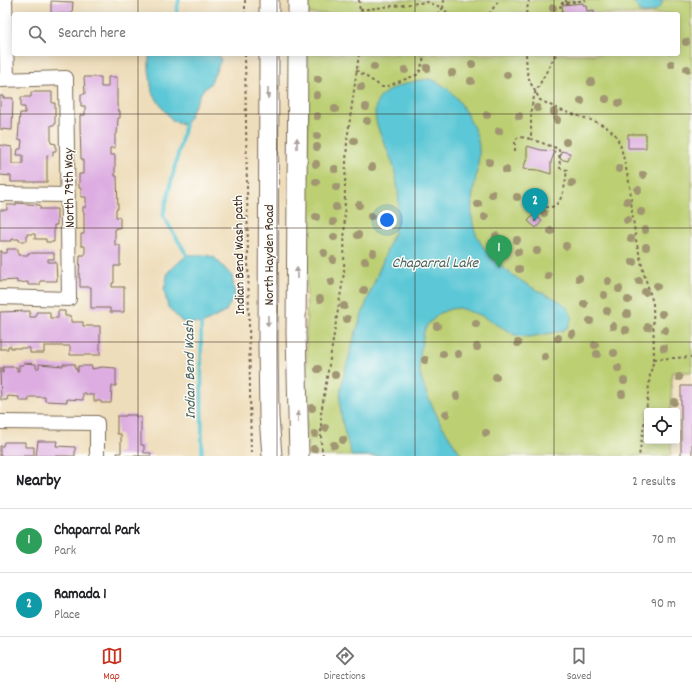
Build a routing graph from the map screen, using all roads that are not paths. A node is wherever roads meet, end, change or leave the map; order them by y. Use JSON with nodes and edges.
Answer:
{"nodes":[{"id":1,"x":5,"y":0,"type":"edge"},
{"id":2,"x":269,"y":0,"type":"edge"},
{"id":3,"x":298,"y":0,"type":"edge"},
{"id":4,"x":269,"y":12,"type":"edge"},
{"id":5,"x":298,"y":12,"type":"edge"},
{"id":6,"x":269,"y":56,"type":"edge"},
{"id":7,"x":298,"y":56,"type":"edge"},
{"id":8,"x":4,"y":80,"type":"edge"},
{"id":9,"x":0,"y":194,"type":"edge"},
{"id":10,"x":68,"y":195,"type":"junction"},
{"id":11,"x":0,"y":297,"type":"edge"},
{"id":12,"x":0,"y":422,"type":"edge"},
{"id":13,"x":97,"y":456,"type":"edge"},
{"id":14,"x":272,"y":456,"type":"edge"},
{"id":15,"x":299,"y":456,"type":"edge"}],
"edges":[{"from":1,"to":8,"type":"street"},
{"from":2,"to":4,"type":"main road"},
{"from":3,"to":5,"type":"main road"},
{"from":6,"to":14,"type":"main road","name":"North Hayden Road","one_way":true},
{"from":15,"to":7,"type":"main road","name":"North Hayden Road","one_way":true},
{"from":8,"to":10,"type":"street","name":"North 79th Way"},
{"from":9,"to":10,"type":"street"},
{"from":10,"to":11,"type":"street","name":"North 79th Way"},
{"from":12,"to":13,"type":"street"}]}
